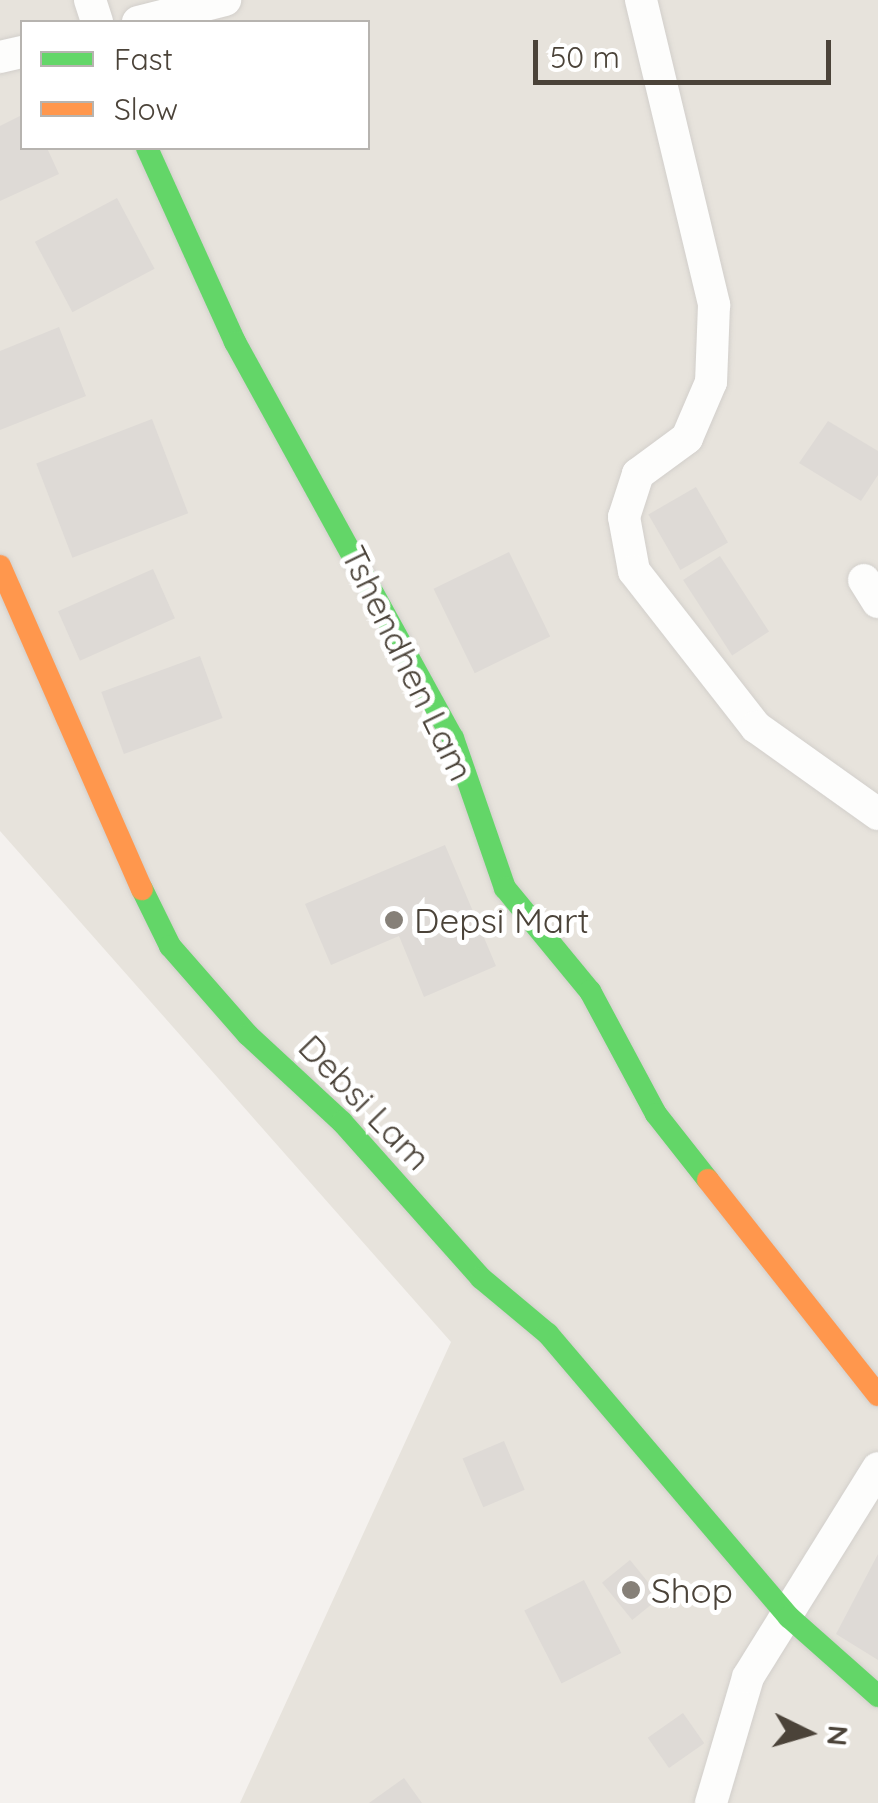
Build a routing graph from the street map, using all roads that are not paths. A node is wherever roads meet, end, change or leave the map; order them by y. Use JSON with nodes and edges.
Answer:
{"nodes":[{"id":1,"x":226,"y":0,"type":"edge"},
{"id":2,"x":641,"y":0,"type":"edge"},
{"id":3,"x":146,"y":20,"type":"edge"},
{"id":4,"x":148,"y":150,"type":"edge"},
{"id":5,"x":0,"y":566,"type":"edge"},
{"id":6,"x":878,"y":814,"type":"edge"},
{"id":7,"x":878,"y":1395,"type":"edge"},
{"id":8,"x":878,"y":1468,"type":"edge"},
{"id":9,"x":789,"y":1617,"type":"junction"},
{"id":10,"x":878,"y":1696,"type":"edge"},
{"id":11,"x":711,"y":1803,"type":"edge"}],
"edges":[{"from":1,"to":3,"type":"street"},
{"from":2,"to":6,"type":"street"},
{"from":4,"to":7,"type":"street","name":"Tshendhen Lam"},
{"from":5,"to":9,"type":"street","name":"Debsi Lam"},
{"from":8,"to":9,"type":"street"},
{"from":9,"to":10,"type":"street","name":"Debsi Lam"},
{"from":9,"to":11,"type":"street"}]}
